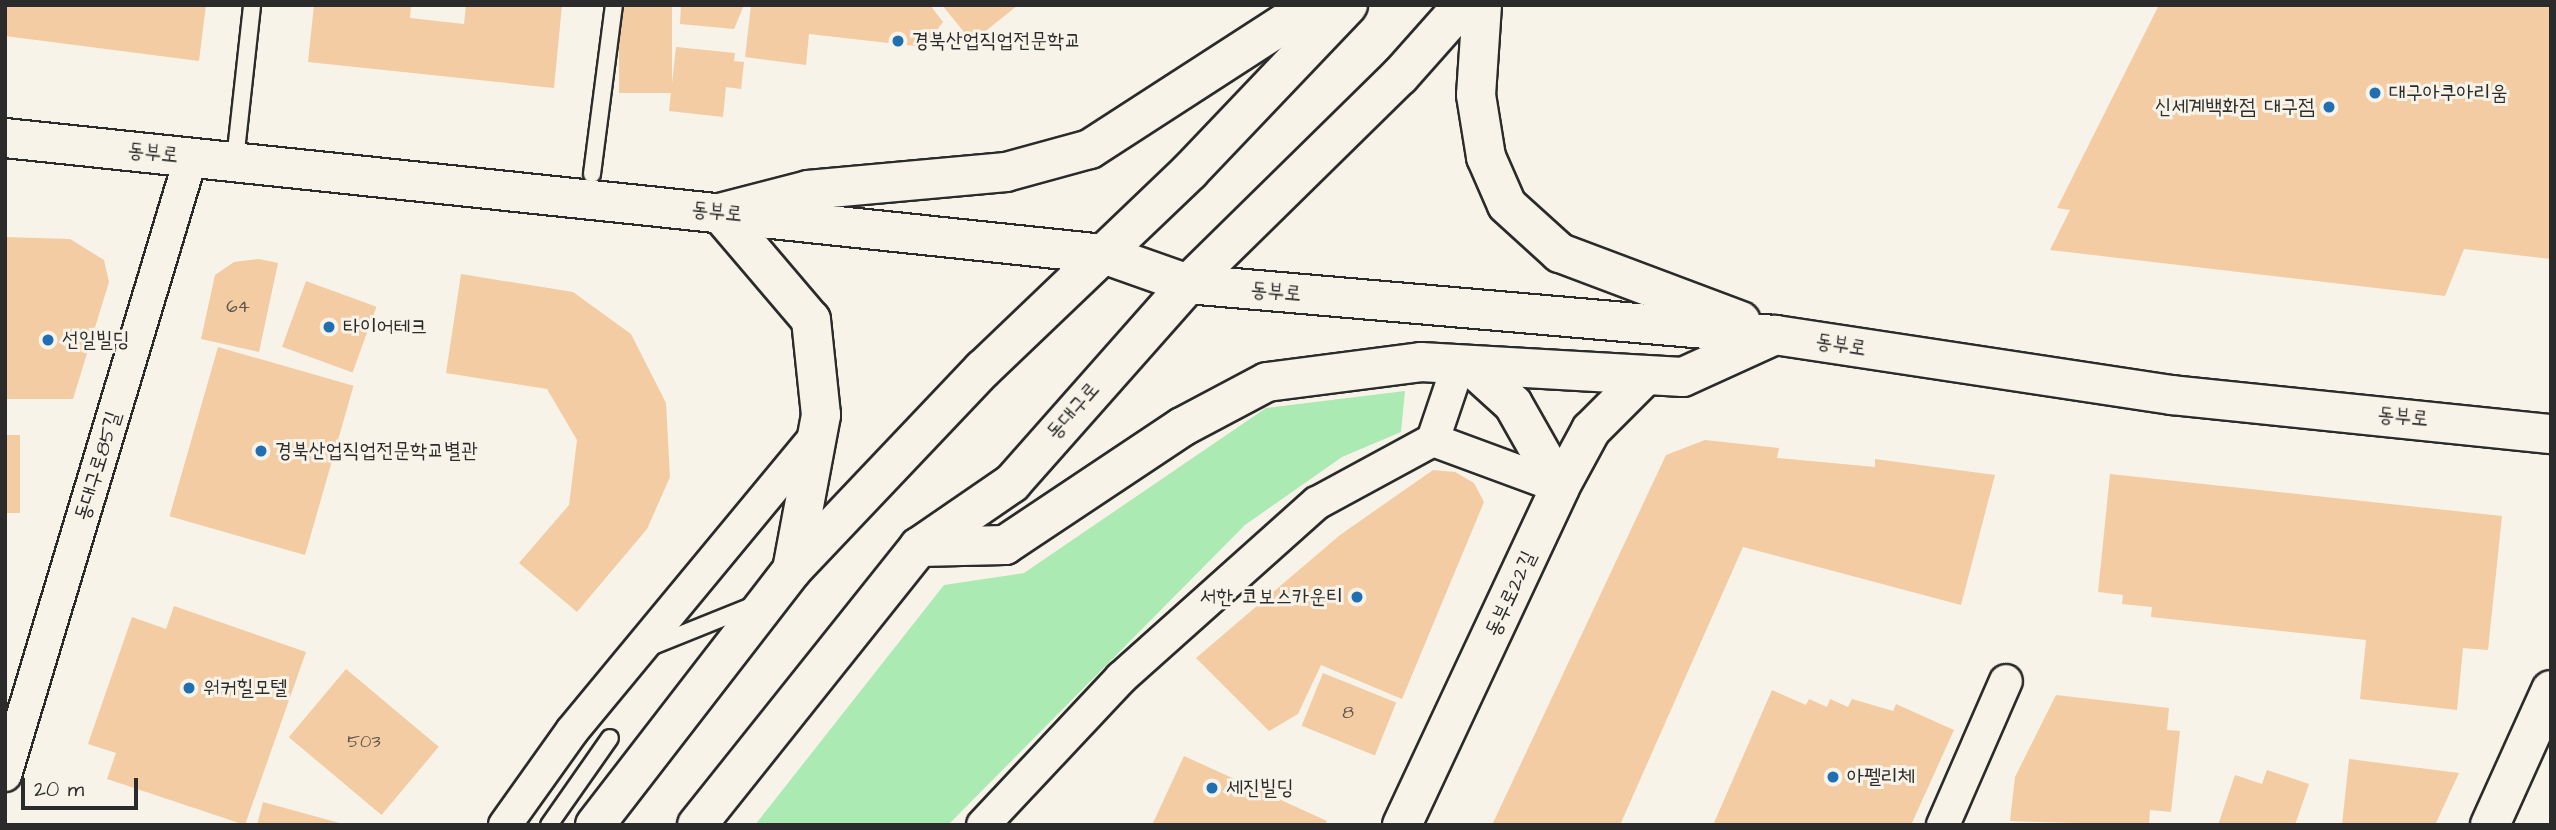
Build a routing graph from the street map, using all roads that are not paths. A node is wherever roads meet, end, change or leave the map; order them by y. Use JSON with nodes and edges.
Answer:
{"nodes":[{"id":1,"x":251,"y":5,"type":"edge"},
{"id":2,"x":614,"y":5,"type":"edge"},
{"id":3,"x":1313,"y":5,"type":"edge"},
{"id":4,"x":1348,"y":5,"type":"edge"},
{"id":5,"x":1463,"y":5,"type":"edge"},
{"id":6,"x":1482,"y":5,"type":"edge"},
{"id":7,"x":5,"y":138,"type":"edge"},
{"id":8,"x":191,"y":158,"type":"junction"},
{"id":9,"x":235,"y":160,"type":"junction"},
{"id":10,"x":592,"y":174,"type":"dead end"},
{"id":11,"x":720,"y":213,"type":"junction"},
{"id":12,"x":1103,"y":254,"type":"junction"},
{"id":13,"x":1188,"y":284,"type":"junction"},
{"id":14,"x":1775,"y":335,"type":"junction"},
{"id":15,"x":1465,"y":366,"type":"junction"},
{"id":16,"x":1642,"y":379,"type":"junction"},
{"id":17,"x":818,"y":434,"type":"junction"},
{"id":18,"x":2551,"y":434,"type":"edge"},
{"id":19,"x":1433,"y":440,"type":"junction"},
{"id":20,"x":1560,"y":487,"type":"junction"},
{"id":21,"x":919,"y":547,"type":"junction"},
{"id":22,"x":781,"y":585,"type":"junction"},
{"id":23,"x":637,"y":652,"type":"junction"},
{"id":24,"x":2006,"y":681,"type":"dead end"},
{"id":25,"x":2551,"y":690,"type":"edge"},
{"id":26,"x":2540,"y":735,"type":"edge"},
{"id":27,"x":610,"y":738,"type":"dead end"},
{"id":28,"x":5,"y":775,"type":"edge"},
{"id":29,"x":505,"y":825,"type":"edge"},
{"id":30,"x":549,"y":825,"type":"edge"},
{"id":31,"x":595,"y":825,"type":"edge"},
{"id":32,"x":697,"y":825,"type":"edge"},
{"id":33,"x":983,"y":825,"type":"edge"},
{"id":34,"x":1402,"y":825,"type":"edge"},
{"id":35,"x":1943,"y":825,"type":"edge"},
{"id":36,"x":2490,"y":825,"type":"edge"}],
"edges":[{"from":1,"to":9,"type":"lane"},
{"from":2,"to":10,"type":"lane"},
{"from":3,"to":11,"type":"main road"},
{"from":4,"to":12,"type":"main road"},
{"from":5,"to":13,"type":"main road","name":"동대구로"},
{"from":6,"to":14,"type":"main road"},
{"from":7,"to":8,"type":"main road","name":"동부로"},
{"from":8,"to":9,"type":"main road","name":"동부로"},
{"from":8,"to":28,"type":"street","name":"동대구로85길"},
{"from":9,"to":11,"type":"main road","name":"동부로"},
{"from":11,"to":12,"type":"main road","name":"동부로"},
{"from":11,"to":17,"type":"main road"},
{"from":12,"to":13,"type":"main road","name":"동부로"},
{"from":12,"to":22,"type":"main road"},
{"from":13,"to":14,"type":"main road","name":"동부로"},
{"from":13,"to":21,"type":"main road","name":"동대구로"},
{"from":14,"to":16,"type":"main road"},
{"from":14,"to":18,"type":"main road","name":"동부로"},
{"from":15,"to":16,"type":"main road"},
{"from":15,"to":19,"type":"street"},
{"from":15,"to":20,"type":"main road"},
{"from":15,"to":21,"type":"main road"},
{"from":16,"to":20,"type":"main road","name":"동부로22길"},
{"from":17,"to":22,"type":"main road"},
{"from":17,"to":23,"type":"street"},
{"from":19,"to":20,"type":"street"},
{"from":19,"to":33,"type":"street"},
{"from":20,"to":34,"type":"main road","name":"동부로22길"},
{"from":21,"to":32,"type":"main road","name":"동대구로"},
{"from":22,"to":23,"type":"lane"},
{"from":22,"to":31,"type":"main road"},
{"from":23,"to":29,"type":"street"},
{"from":24,"to":35,"type":"street"},
{"from":25,"to":26,"type":"main road"},
{"from":26,"to":36,"type":"main road"},
{"from":27,"to":30,"type":"lane"}]}
